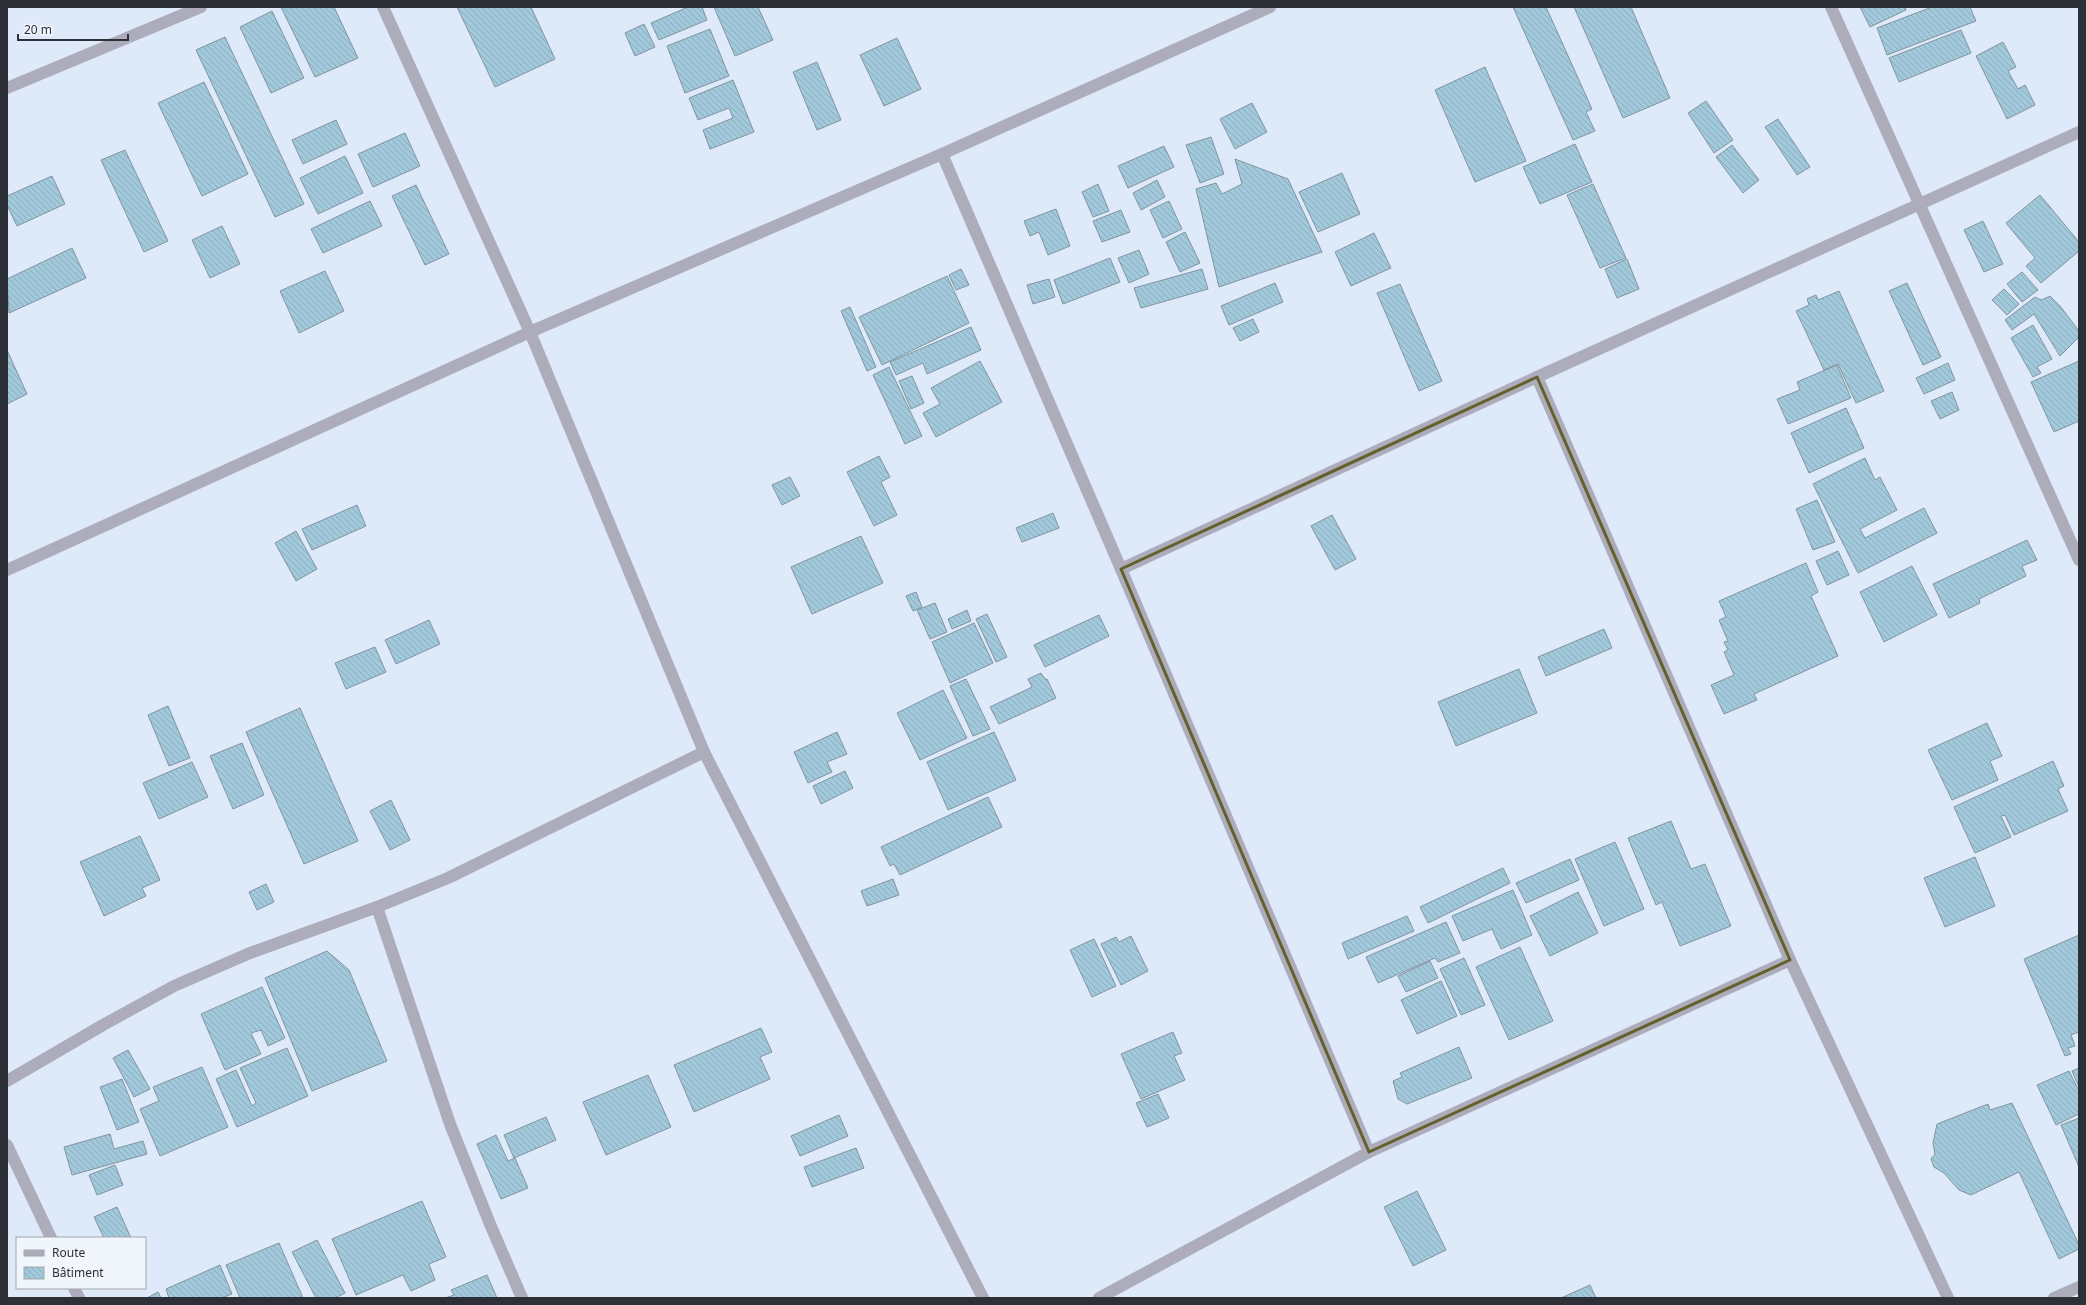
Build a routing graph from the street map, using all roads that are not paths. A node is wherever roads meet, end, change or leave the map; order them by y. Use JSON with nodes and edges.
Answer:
{"nodes":[{"id":1,"x":201,"y":7,"type":"edge"},
{"id":2,"x":383,"y":7,"type":"edge"},
{"id":3,"x":1270,"y":7,"type":"edge"},
{"id":4,"x":1831,"y":7,"type":"edge"},
{"id":5,"x":7,"y":88,"type":"edge"},
{"id":6,"x":2079,"y":132,"type":"edge"},
{"id":7,"x":942,"y":154,"type":"junction"},
{"id":8,"x":1920,"y":205,"type":"junction"},
{"id":9,"x":530,"y":332,"type":"junction"},
{"id":10,"x":1537,"y":377,"type":"junction"},
{"id":11,"x":2079,"y":560,"type":"edge"},
{"id":12,"x":1121,"y":569,"type":"junction"},
{"id":13,"x":7,"y":570,"type":"edge"},
{"id":14,"x":704,"y":752,"type":"junction"},
{"id":15,"x":377,"y":907,"type":"junction"},
{"id":16,"x":1790,"y":960,"type":"junction"},
{"id":17,"x":7,"y":1081,"type":"edge"},
{"id":18,"x":7,"y":1145,"type":"edge"},
{"id":19,"x":1369,"y":1152,"type":"junction"},
{"id":20,"x":51,"y":1237,"type":"edge"},
{"id":21,"x":2079,"y":1287,"type":"edge"},
{"id":22,"x":74,"y":1289,"type":"edge"},
{"id":23,"x":79,"y":1298,"type":"edge"},
{"id":24,"x":522,"y":1298,"type":"edge"},
{"id":25,"x":984,"y":1298,"type":"edge"},
{"id":26,"x":1099,"y":1298,"type":"edge"},
{"id":27,"x":1948,"y":1298,"type":"edge"},
{"id":28,"x":2054,"y":1298,"type":"edge"}],
"edges":[{"from":1,"to":5,"type":"street"},
{"from":2,"to":9,"type":"street"},
{"from":3,"to":7,"type":"street"},
{"from":4,"to":8,"type":"street"},
{"from":6,"to":8,"type":"street"},
{"from":7,"to":9,"type":"street"},
{"from":7,"to":12,"type":"street"},
{"from":8,"to":10,"type":"street"},
{"from":8,"to":11,"type":"street"},
{"from":9,"to":13,"type":"street"},
{"from":9,"to":14,"type":"street"},
{"from":10,"to":12,"type":"street"},
{"from":10,"to":16,"type":"street"},
{"from":12,"to":19,"type":"street"},
{"from":14,"to":15,"type":"street"},
{"from":14,"to":25,"type":"street"},
{"from":15,"to":17,"type":"street"},
{"from":15,"to":24,"type":"street"},
{"from":16,"to":19,"type":"street"},
{"from":16,"to":27,"type":"street"},
{"from":18,"to":20,"type":"street"},
{"from":19,"to":26,"type":"street"},
{"from":21,"to":28,"type":"street"},
{"from":22,"to":23,"type":"street"}]}
